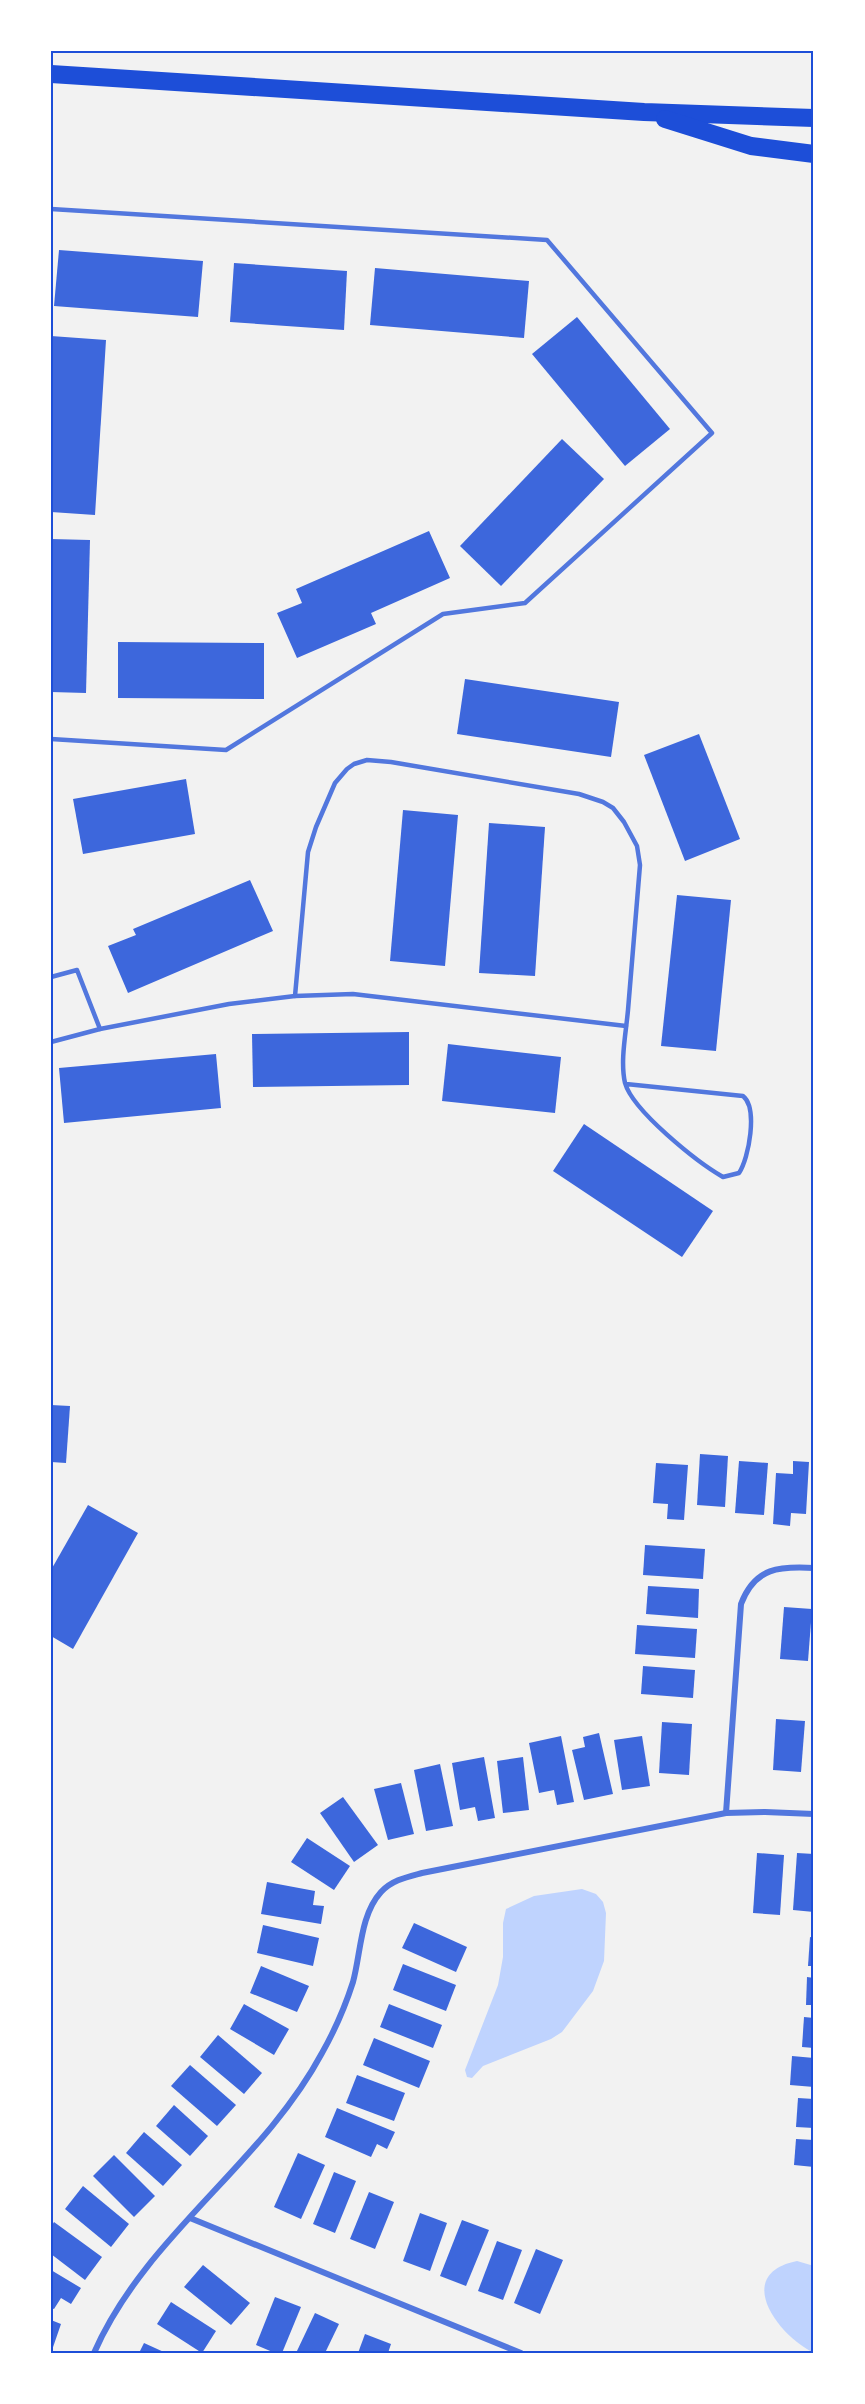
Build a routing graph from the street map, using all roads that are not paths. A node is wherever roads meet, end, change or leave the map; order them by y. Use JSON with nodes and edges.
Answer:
{"nodes":[{"id":1,"x":51,"y":74,"type":"edge"},
{"id":2,"x":644,"y":112,"type":"junction"},
{"id":3,"x":814,"y":118,"type":"edge"},
{"id":4,"x":814,"y":154,"type":"edge"},
{"id":5,"x":51,"y":209,"type":"edge"},
{"id":6,"x":51,"y":739,"type":"edge"},
{"id":7,"x":51,"y":977,"type":"edge"},
{"id":8,"x":295,"y":996,"type":"junction"},
{"id":9,"x":626,"y":1026,"type":"junction"},
{"id":10,"x":100,"y":1029,"type":"junction"},
{"id":11,"x":51,"y":1042,"type":"edge"},
{"id":12,"x":626,"y":1084,"type":"junction"},
{"id":13,"x":814,"y":1568,"type":"edge"},
{"id":14,"x":726,"y":1814,"type":"junction"},
{"id":15,"x":814,"y":1814,"type":"edge"},
{"id":16,"x":190,"y":2218,"type":"junction"},
{"id":17,"x":94,"y":2353,"type":"edge"},
{"id":18,"x":521,"y":2353,"type":"edge"}],
"edges":[{"from":1,"to":2,"type":"highway"},
{"from":2,"to":3,"type":"highway"},
{"from":2,"to":4,"type":"highway"},
{"from":5,"to":6,"type":"lane"},
{"from":7,"to":10,"type":"lane"},
{"from":8,"to":9,"type":"lane"},
{"from":8,"to":9,"type":"lane"},
{"from":8,"to":10,"type":"lane"},
{"from":9,"to":12,"type":"lane"},
{"from":10,"to":11,"type":"lane"},
{"from":12,"to":12,"type":"lane"},
{"from":13,"to":14,"type":"street"},
{"from":14,"to":15,"type":"street"},
{"from":14,"to":16,"type":"street"},
{"from":16,"to":17,"type":"street"},
{"from":16,"to":18,"type":"street"}]}
